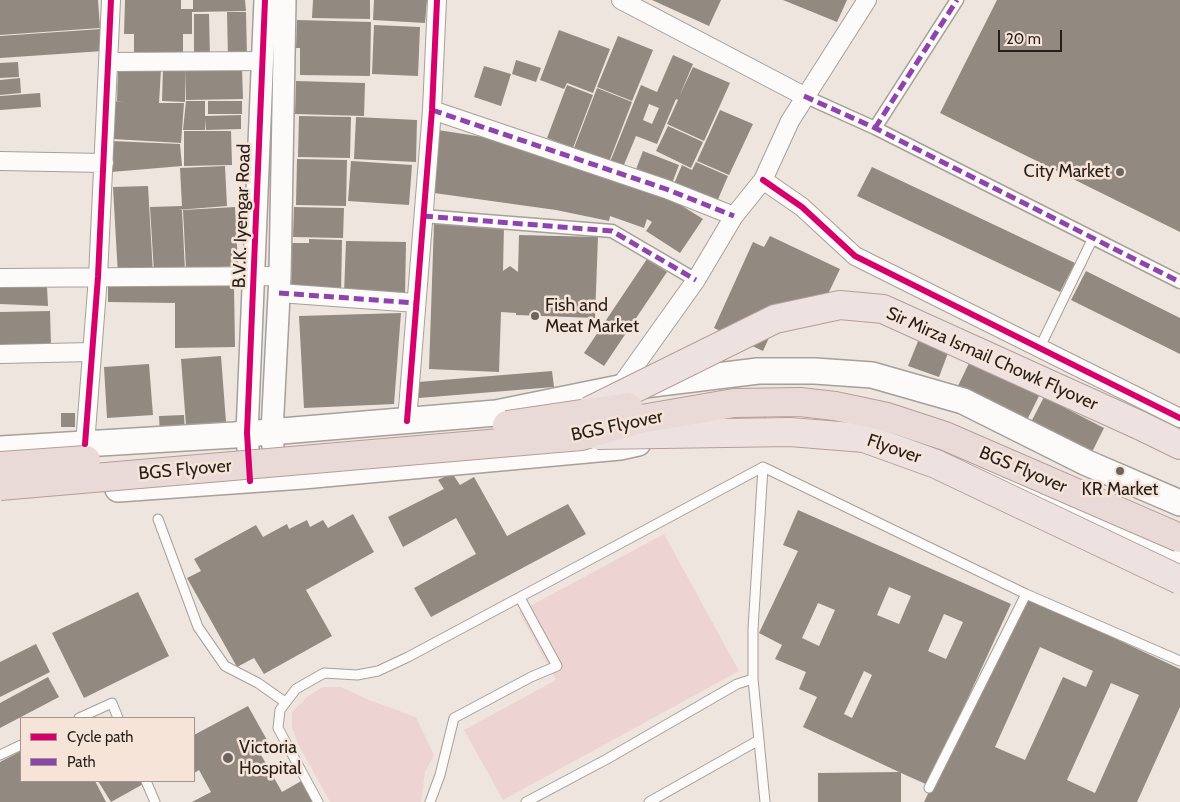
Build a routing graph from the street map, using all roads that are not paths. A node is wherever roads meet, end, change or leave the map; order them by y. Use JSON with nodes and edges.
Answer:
{"nodes":[{"id":1,"x":111,"y":0,"type":"edge"},
{"id":2,"x":265,"y":0,"type":"edge"},
{"id":3,"x":285,"y":0,"type":"edge"},
{"id":4,"x":437,"y":0,"type":"edge"},
{"id":5,"x":621,"y":0,"type":"edge"},
{"id":6,"x":867,"y":0,"type":"edge"},
{"id":7,"x":957,"y":0,"type":"edge"},
{"id":8,"x":263,"y":61,"type":"junction"},
{"id":9,"x":110,"y":62,"type":"junction"},
{"id":10,"x":804,"y":96,"type":"junction"},
{"id":11,"x":432,"y":110,"type":"junction"},
{"id":12,"x":875,"y":128,"type":"junction"},
{"id":13,"x":0,"y":161,"type":"edge"},
{"id":14,"x":104,"y":163,"type":"junction"},
{"id":15,"x":763,"y":180,"type":"junction"},
{"id":16,"x":423,"y":216,"type":"junction"},
{"id":17,"x":734,"y":216,"type":"junction"},
{"id":18,"x":1093,"y":238,"type":"junction"},
{"id":19,"x":254,"y":276,"type":"junction"},
{"id":20,"x":98,"y":277,"type":"junction"},
{"id":21,"x":0,"y":278,"type":"edge"},
{"id":22,"x":696,"y":280,"type":"junction"},
{"id":23,"x":1180,"y":282,"type":"edge"},
{"id":24,"x":279,"y":284,"type":"junction"},
{"id":25,"x":416,"y":303,"type":"junction"},
{"id":26,"x":1039,"y":349,"type":"junction"},
{"id":27,"x":92,"y":352,"type":"junction"},
{"id":28,"x":0,"y":354,"type":"edge"},
{"id":29,"x":619,"y":388,"type":"junction"},
{"id":30,"x":1180,"y":418,"type":"edge"},
{"id":31,"x":407,"y":421,"type":"junction"},
{"id":32,"x":581,"y":425,"type":"junction"},
{"id":33,"x":272,"y":432,"type":"junction"},
{"id":34,"x":247,"y":433,"type":"junction"},
{"id":35,"x":85,"y":444,"type":"junction"},
{"id":36,"x":1180,"y":445,"type":"edge"},
{"id":37,"x":0,"y":449,"type":"edge"},
{"id":38,"x":0,"y":466,"type":"edge"},
{"id":39,"x":763,"y":467,"type":"junction"},
{"id":40,"x":275,"y":479,"type":"junction"},
{"id":41,"x":250,"y":481,"type":"junction"},
{"id":42,"x":0,"y":486,"type":"edge"},
{"id":43,"x":0,"y":499,"type":"edge"},
{"id":44,"x":1180,"y":503,"type":"edge"},
{"id":45,"x":158,"y":519,"type":"dead end"},
{"id":46,"x":1180,"y":520,"type":"edge"},
{"id":47,"x":1180,"y":538,"type":"edge"},
{"id":48,"x":1180,"y":559,"type":"edge"},
{"id":49,"x":1180,"y":580,"type":"edge"},
{"id":50,"x":1026,"y":594,"type":"junction"},
{"id":51,"x":520,"y":598,"type":"junction"},
{"id":52,"x":1180,"y":661,"type":"edge"},
{"id":53,"x":753,"y":679,"type":"junction"},
{"id":54,"x":285,"y":702,"type":"junction"},
{"id":55,"x":81,"y":717,"type":"edge"},
{"id":56,"x":118,"y":717,"type":"edge"},
{"id":57,"x":758,"y":740,"type":"junction"},
{"id":58,"x":20,"y":745,"type":"edge"},
{"id":59,"x":0,"y":755,"type":"edge"},
{"id":60,"x":146,"y":782,"type":"edge"},
{"id":61,"x":929,"y":788,"type":"dead end"},
{"id":62,"x":155,"y":802,"type":"edge"},
{"id":63,"x":318,"y":802,"type":"edge"},
{"id":64,"x":430,"y":802,"type":"edge"},
{"id":65,"x":526,"y":802,"type":"edge"},
{"id":66,"x":649,"y":802,"type":"edge"},
{"id":67,"x":765,"y":802,"type":"edge"}],
"edges":[{"from":1,"to":9,"type":"street"},
{"from":2,"to":8,"type":"street","name":"B.V.K. Iyengar Road"},
{"from":3,"to":24,"type":"street"},
{"from":4,"to":11,"type":"street"},
{"from":5,"to":10,"type":"street"},
{"from":6,"to":10,"type":"street"},
{"from":7,"to":12,"type":"street"},
{"from":8,"to":9,"type":"street"},
{"from":8,"to":19,"type":"street","name":"B.V.K. Iyengar Road"},
{"from":9,"to":14,"type":"street"},
{"from":10,"to":12,"type":"street"},
{"from":10,"to":15,"type":"street"},
{"from":11,"to":16,"type":"street"},
{"from":11,"to":17,"type":"street"},
{"from":12,"to":18,"type":"street"},
{"from":13,"to":14,"type":"street"},
{"from":14,"to":20,"type":"street"},
{"from":15,"to":17,"type":"street"},
{"from":15,"to":26,"type":"street"},
{"from":16,"to":22,"type":"street"},
{"from":16,"to":25,"type":"street"},
{"from":17,"to":22,"type":"street"},
{"from":18,"to":23,"type":"street"},
{"from":18,"to":26,"type":"lane"},
{"from":19,"to":20,"type":"street"},
{"from":19,"to":24,"type":"street"},
{"from":19,"to":34,"type":"street","name":"B.V.K. Iyengar Road"},
{"from":20,"to":21,"type":"street"},
{"from":20,"to":27,"type":"street"},
{"from":22,"to":29,"type":"street"},
{"from":24,"to":25,"type":"street"},
{"from":24,"to":33,"type":"street"},
{"from":25,"to":31,"type":"street"},
{"from":26,"to":30,"type":"street"},
{"from":27,"to":28,"type":"street"},
{"from":27,"to":35,"type":"street"},
{"from":29,"to":31,"type":"main road"},
{"from":29,"to":44,"type":"main road"},
{"from":31,"to":33,"type":"main road"},
{"from":32,"to":36,"type":"main road","name":"Sir Mirza Ismail Chowk Flyover","bridge":true},
{"from":32,"to":38,"type":"highway","name":"BGS Flyover","bridge":true},
{"from":32,"to":42,"type":"highway","name":"BGS Flyover","bridge":true},
{"from":32,"to":46,"type":"highway","name":"BGS Flyover","bridge":true},
{"from":32,"to":47,"type":"highway","name":"BGS Flyover","bridge":true},
{"from":32,"to":49,"type":"main road","name":"Flyover","bridge":true},
{"from":33,"to":34,"type":"main road"},
{"from":33,"to":40,"type":"street"},
{"from":34,"to":35,"type":"main road"},
{"from":34,"to":41,"type":"street","name":"B.V.K. Iyengar Road"},
{"from":35,"to":37,"type":"main road"},
{"from":39,"to":50,"type":"lane"},
{"from":39,"to":51,"type":"lane"},
{"from":39,"to":53,"type":"lane"},
{"from":40,"to":41,"type":"main road"},
{"from":40,"to":48,"type":"main road"},
{"from":41,"to":43,"type":"main road"},
{"from":45,"to":54,"type":"lane"},
{"from":50,"to":52,"type":"lane"},
{"from":50,"to":61,"type":"lane"},
{"from":51,"to":54,"type":"lane"},
{"from":51,"to":64,"type":"lane"},
{"from":53,"to":57,"type":"lane"},
{"from":53,"to":65,"type":"lane"},
{"from":54,"to":63,"type":"lane"},
{"from":55,"to":56,"type":"lane"},
{"from":57,"to":66,"type":"lane"},
{"from":57,"to":67,"type":"lane"},
{"from":58,"to":59,"type":"lane"},
{"from":60,"to":62,"type":"lane"}]}
